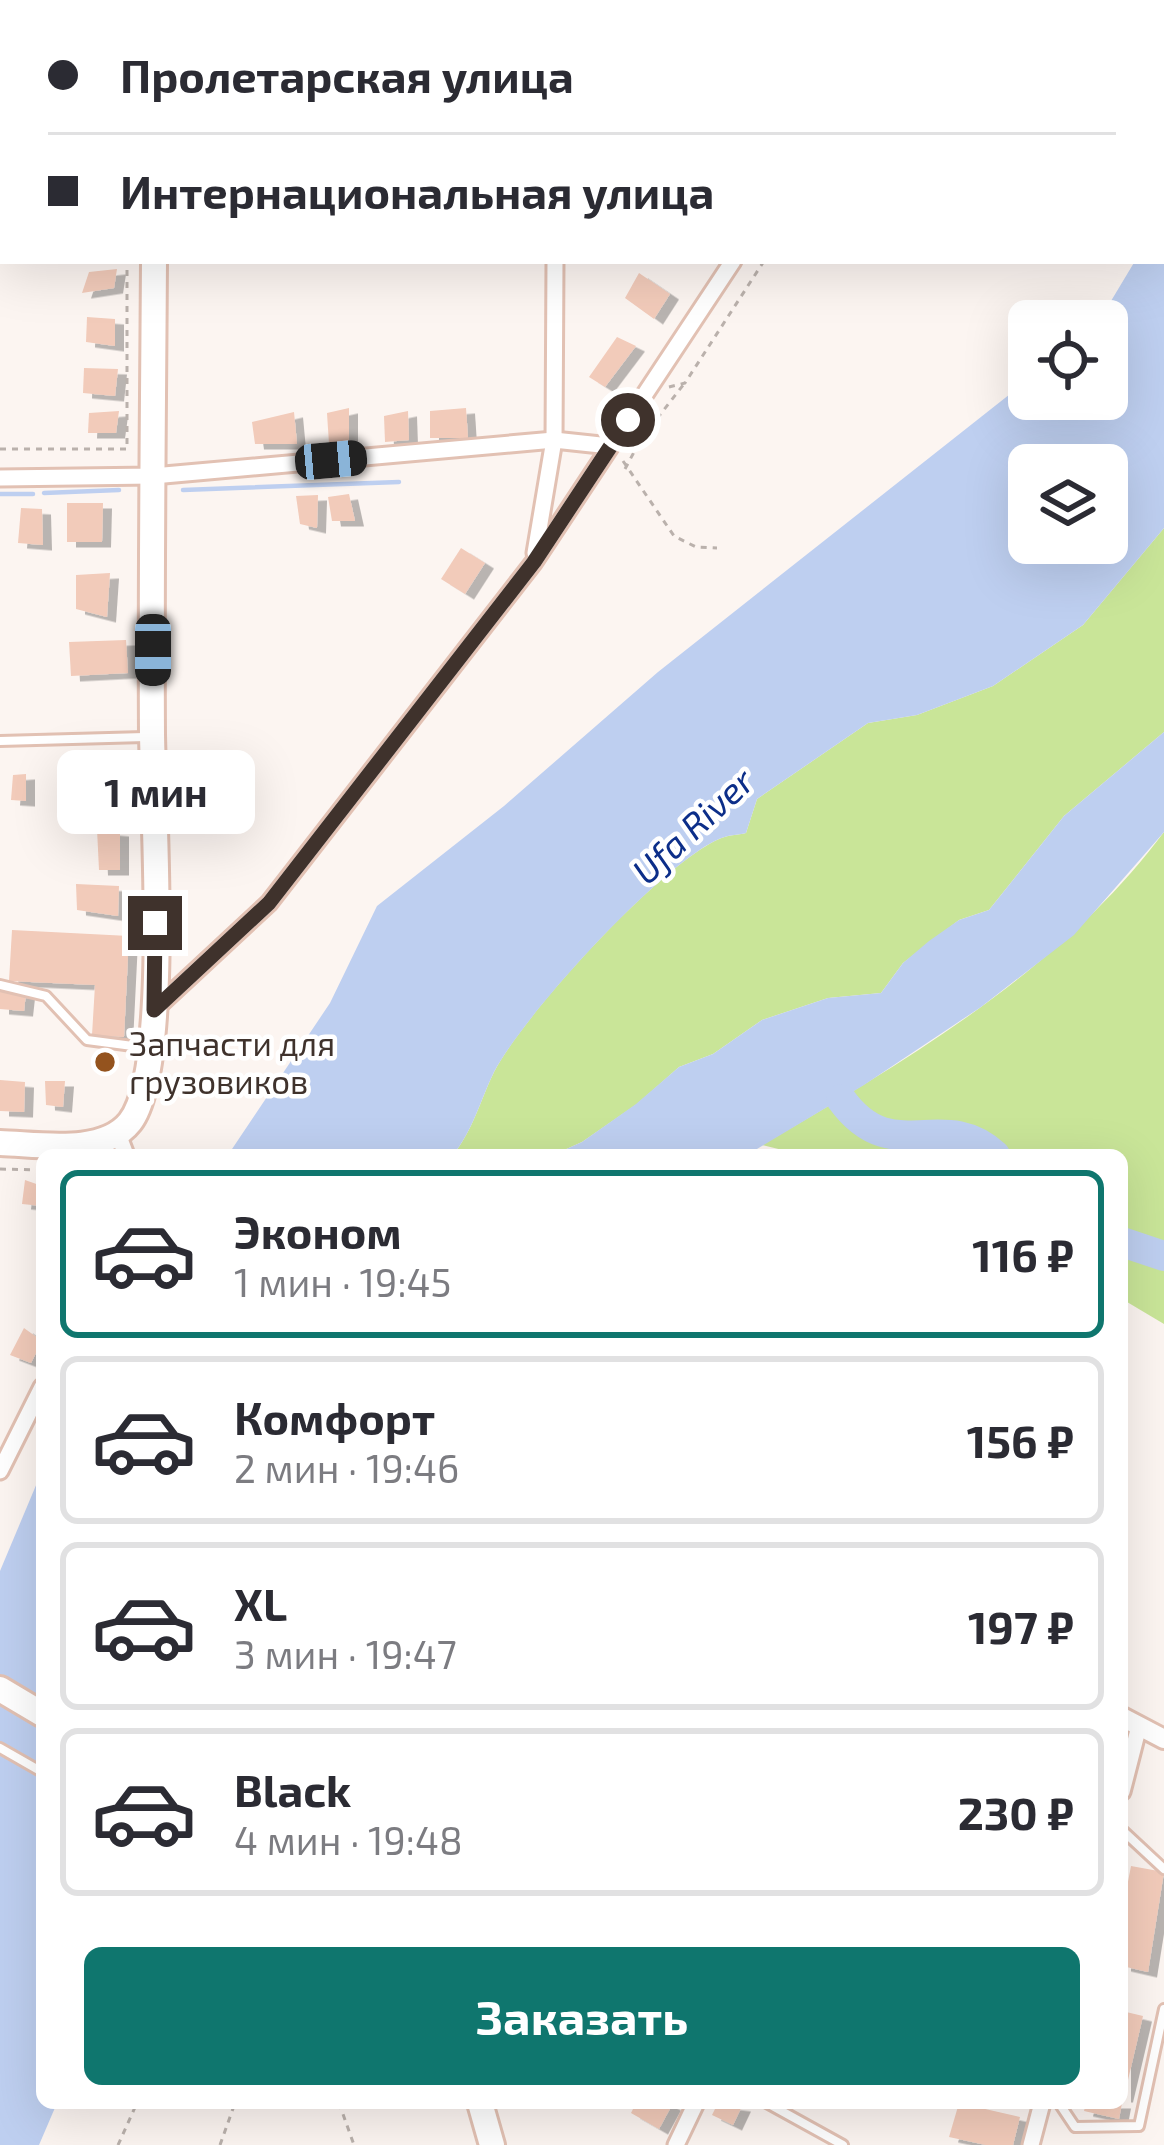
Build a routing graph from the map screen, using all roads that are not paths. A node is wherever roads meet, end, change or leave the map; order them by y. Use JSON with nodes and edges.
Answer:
{"nodes":[{"id":1,"x":154,"y":264,"type":"edge"},
{"id":2,"x":555,"y":264,"type":"edge"},
{"id":3,"x":731,"y":264,"type":"edge"},
{"id":4,"x":554,"y":440,"type":"junction"},
{"id":5,"x":610,"y":446,"type":"junction"},
{"id":6,"x":153,"y":476,"type":"junction"},
{"id":7,"x":0,"y":478,"type":"edge"},
{"id":8,"x":534,"y":562,"type":"junction"},
{"id":9,"x":152,"y":737,"type":"junction"},
{"id":10,"x":0,"y":741,"type":"edge"},
{"id":11,"x":0,"y":985,"type":"edge"},
{"id":12,"x":154,"y":1010,"type":"junction"},
{"id":13,"x":150,"y":1048,"type":"junction"},
{"id":14,"x":0,"y":1143,"type":"edge"},
{"id":15,"x":122,"y":1144,"type":"edge"},
{"id":16,"x":36,"y":1400,"type":"edge"},
{"id":17,"x":0,"y":1471,"type":"edge"},
{"id":18,"x":0,"y":1689,"type":"edge"},
{"id":19,"x":36,"y":1710,"type":"edge"},
{"id":20,"x":1131,"y":1721,"type":"edge"},
{"id":21,"x":1164,"y":1738,"type":"edge"},
{"id":22,"x":0,"y":1748,"type":"edge"},
{"id":23,"x":36,"y":1769,"type":"edge"},
{"id":24,"x":1128,"y":1836,"type":"edge"},
{"id":25,"x":1164,"y":1869,"type":"edge"},
{"id":26,"x":1164,"y":2009,"type":"edge"},
{"id":27,"x":482,"y":2109,"type":"edge"},
{"id":28,"x":693,"y":2109,"type":"edge"},
{"id":29,"x":777,"y":2109,"type":"edge"},
{"id":30,"x":1040,"y":2109,"type":"edge"},
{"id":31,"x":1063,"y":2109,"type":"edge"},
{"id":32,"x":492,"y":2145,"type":"edge"},
{"id":33,"x":676,"y":2145,"type":"edge"},
{"id":34,"x":843,"y":2145,"type":"edge"},
{"id":35,"x":1031,"y":2145,"type":"edge"}],
"edges":[{"from":1,"to":6,"type":"main road"},
{"from":2,"to":4,"type":"street"},
{"from":3,"to":5,"type":"street"},
{"from":4,"to":5,"type":"street"},
{"from":4,"to":6,"type":"street"},
{"from":4,"to":8,"type":"street"},
{"from":5,"to":8,"type":"street"},
{"from":6,"to":7,"type":"street"},
{"from":6,"to":9,"type":"main road"},
{"from":8,"to":12,"type":"street"},
{"from":9,"to":10,"type":"lane"},
{"from":9,"to":12,"type":"main road"},
{"from":11,"to":13,"type":"lane"},
{"from":12,"to":13,"type":"main road"},
{"from":13,"to":15,"type":"main road"},
{"from":14,"to":15,"type":"main road"},
{"from":16,"to":17,"type":"street"},
{"from":18,"to":19,"type":"main road"},
{"from":20,"to":21,"type":"street"},
{"from":22,"to":23,"type":"lane"},
{"from":24,"to":25,"type":"lane"},
{"from":26,"to":31,"type":"lane"},
{"from":27,"to":32,"type":"main road"},
{"from":28,"to":33,"type":"street"},
{"from":29,"to":34,"type":"lane"},
{"from":30,"to":35,"type":"street"}]}
